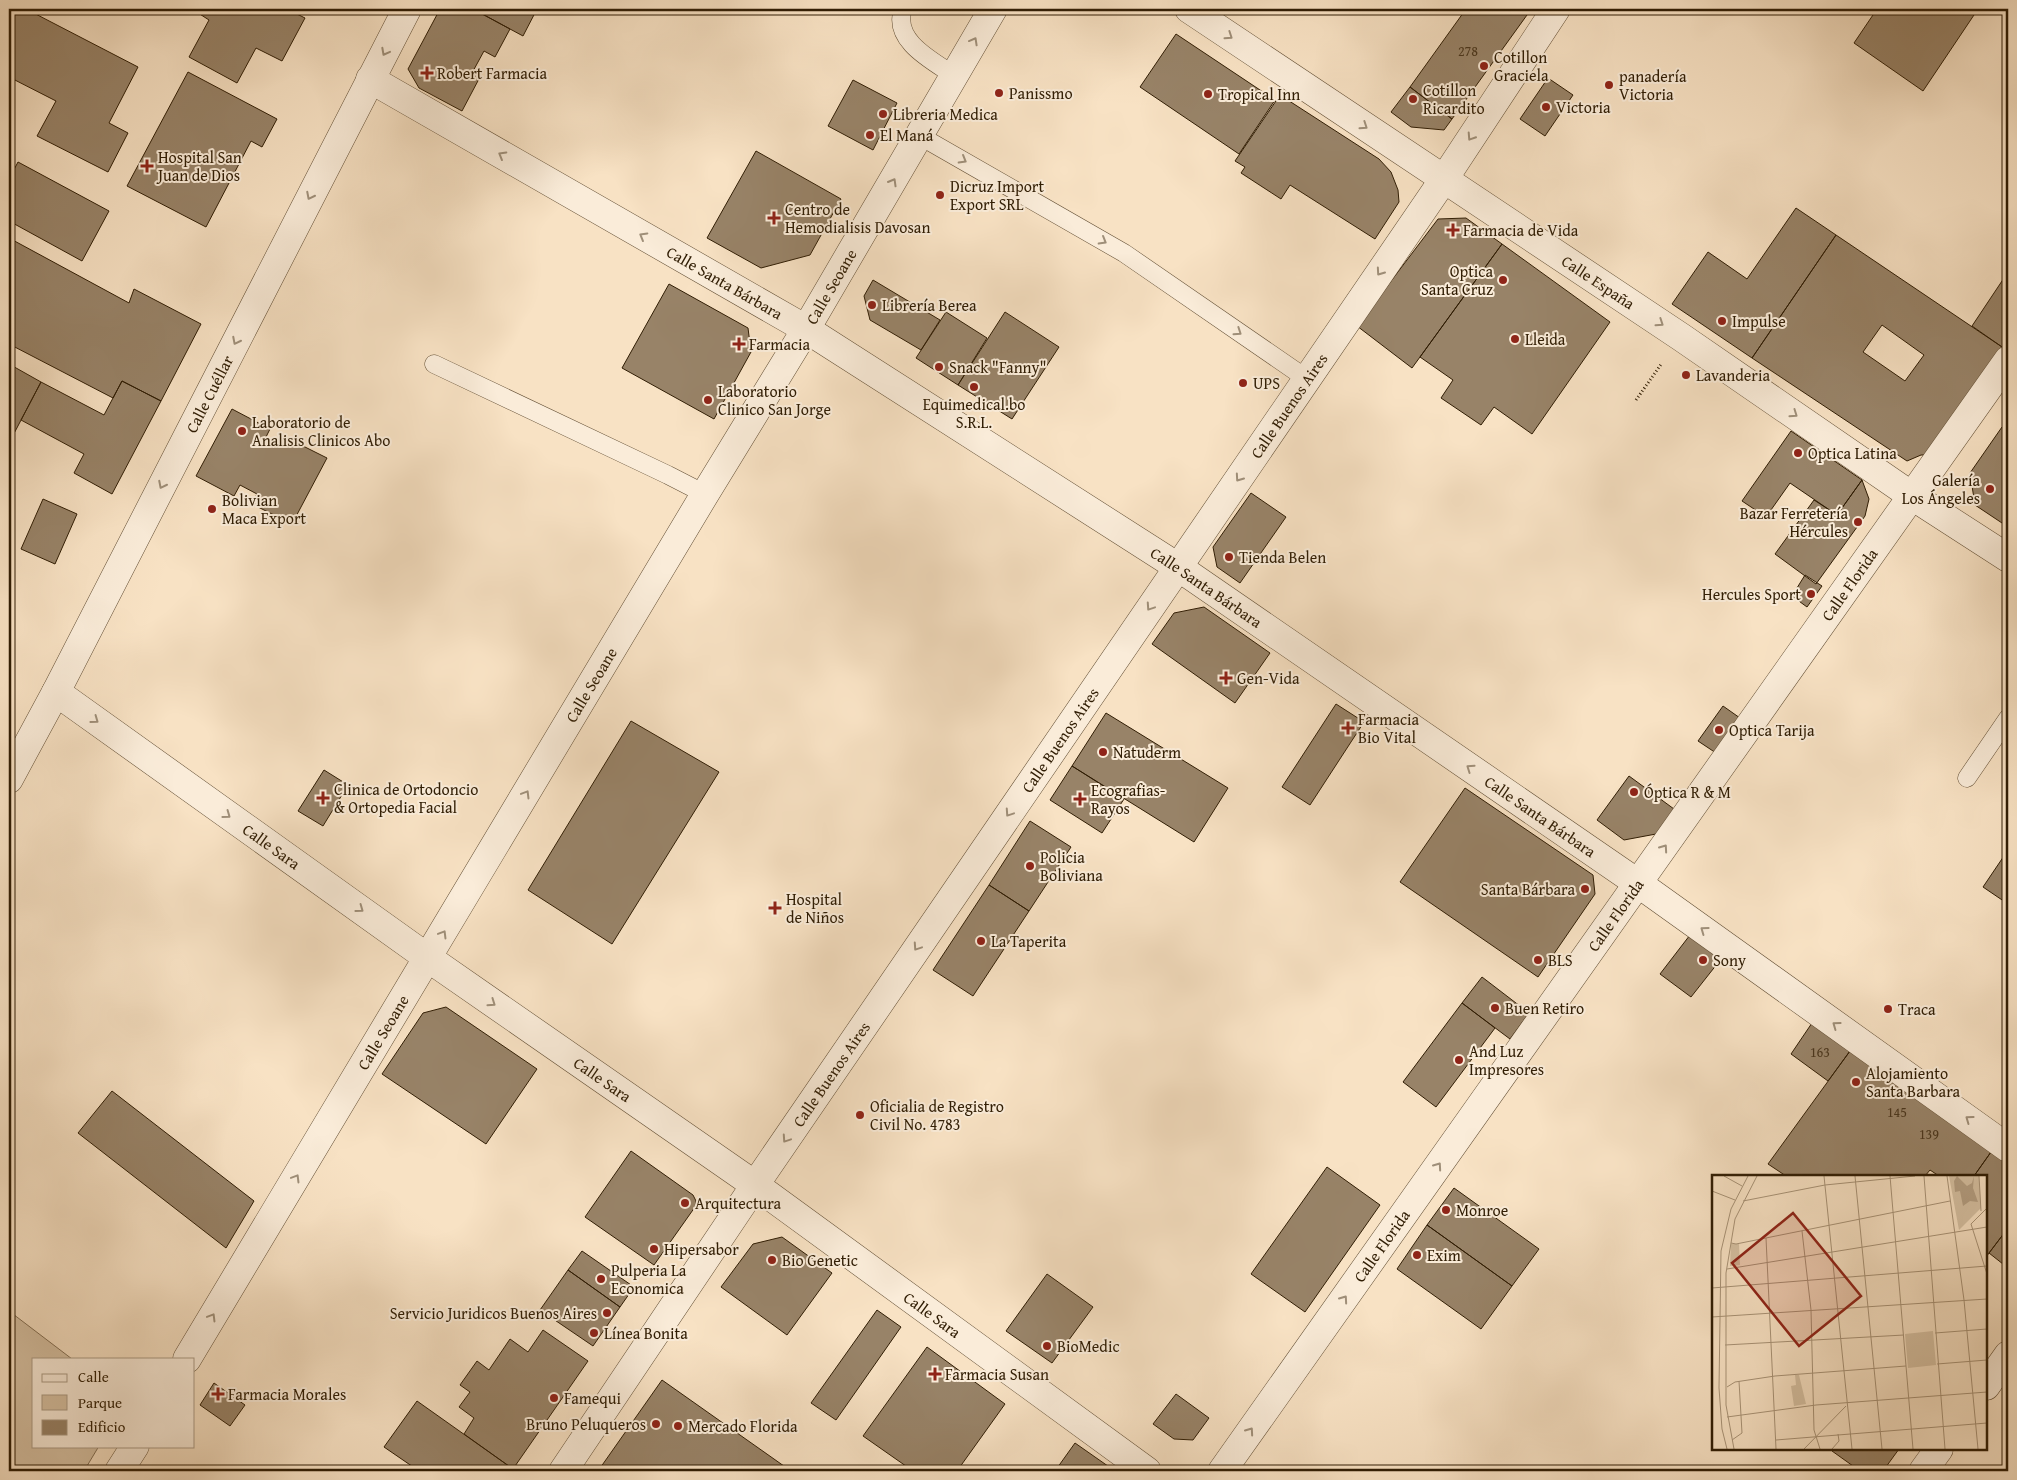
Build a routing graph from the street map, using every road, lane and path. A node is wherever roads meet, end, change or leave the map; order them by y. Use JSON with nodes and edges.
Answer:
{"nodes":[{"id":1,"x":407,"y":9,"type":"edge"},
{"id":2,"x":903,"y":9,"type":"edge"},
{"id":3,"x":993,"y":9,"type":"edge"},
{"id":4,"x":1188,"y":9,"type":"edge"},
{"id":5,"x":1556,"y":9,"type":"edge"},
{"id":6,"x":954,"y":76,"type":"junction"},
{"id":7,"x":370,"y":79,"type":"junction"},
{"id":8,"x":920,"y":136,"type":"junction"},
{"id":9,"x":1444,"y":179,"type":"junction"},
{"id":10,"x":806,"y":329,"type":"junction"},
{"id":11,"x":1681,"y":337,"type":"junction"},
{"id":12,"x":2008,"y":360,"type":"edge"},
{"id":13,"x":434,"y":364,"type":"dead end"},
{"id":14,"x":1307,"y":379,"type":"junction"},
{"id":15,"x":1636,"y":400,"type":"dead end"},
{"id":16,"x":705,"y":494,"type":"junction"},
{"id":17,"x":1912,"y":496,"type":"junction"},
{"id":18,"x":2008,"y":558,"type":"edge"},
{"id":19,"x":1178,"y":566,"type":"junction"},
{"id":20,"x":56,"y":692,"type":"junction"},
{"id":21,"x":2008,"y":718,"type":"edge"},
{"id":22,"x":1967,"y":778,"type":"dead end"},
{"id":23,"x":9,"y":779,"type":"edge"},
{"id":24,"x":1639,"y":884,"type":"junction"},
{"id":25,"x":428,"y":958,"type":"junction"},
{"id":26,"x":2008,"y":1148,"type":"edge"},
{"id":27,"x":755,"y":1185,"type":"junction"},
{"id":28,"x":2008,"y":1355,"type":"edge"},
{"id":29,"x":188,"y":1358,"type":"edge"},
{"id":30,"x":1987,"y":1385,"type":"edge"},
{"id":31,"x":133,"y":1448,"type":"edge"},
{"id":32,"x":1938,"y":1450,"type":"edge"},
{"id":33,"x":120,"y":1471,"type":"edge"},
{"id":34,"x":563,"y":1471,"type":"edge"},
{"id":35,"x":1146,"y":1471,"type":"edge"},
{"id":36,"x":1222,"y":1471,"type":"edge"},
{"id":37,"x":1923,"y":1471,"type":"edge"}],
"edges":[{"from":1,"to":7,"type":"street","name":"Calle Cuéllar","one_way":true},
{"from":2,"to":6,"type":"lane"},
{"from":6,"to":3,"type":"street","name":"Calle Seoane","one_way":true},
{"from":4,"to":9,"type":"street","name":"Calle España","one_way":true},
{"from":5,"to":9,"type":"street","name":"Calle Buenos Aires","one_way":true},
{"from":6,"to":8,"type":"street","name":"Calle Seoane"},
{"from":10,"to":7,"type":"street","name":"Calle Santa Bárbara","one_way":true},
{"from":7,"to":20,"type":"street","name":"Calle Cuéllar","one_way":true},
{"from":10,"to":8,"type":"street","name":"Calle Seoane","one_way":true},
{"from":8,"to":14,"type":"lane","one_way":true},
{"from":9,"to":11,"type":"street","name":"Calle España","one_way":true},
{"from":9,"to":14,"type":"street","name":"Calle Buenos Aires","one_way":true},
{"from":10,"to":16,"type":"street","name":"Calle Seoane"},
{"from":10,"to":19,"type":"street","name":"Calle Santa Bárbara"},
{"from":11,"to":15,"type":"path"},
{"from":11,"to":17,"type":"street","name":"Calle España","one_way":true},
{"from":12,"to":17,"type":"street","name":"Calle Florida"},
{"from":13,"to":16,"type":"lane"},
{"from":14,"to":19,"type":"street","name":"Calle Buenos Aires","one_way":true},
{"from":25,"to":16,"type":"street","name":"Calle Seoane","one_way":true},
{"from":17,"to":18,"type":"street","name":"Calle España"},
{"from":24,"to":17,"type":"street","name":"Calle Florida","one_way":true},
{"from":24,"to":19,"type":"street","name":"Calle Santa Bárbara","one_way":true},
{"from":19,"to":27,"type":"street","name":"Calle Buenos Aires","one_way":true},
{"from":20,"to":23,"type":"street","name":"Calle Cuéllar"},
{"from":20,"to":25,"type":"street","name":"Calle Sara","one_way":true},
{"from":21,"to":22,"type":"lane"},
{"from":26,"to":24,"type":"street","name":"Calle Santa Bárbara","one_way":true},
{"from":36,"to":24,"type":"street","name":"Calle Florida","one_way":true},
{"from":25,"to":27,"type":"street","name":"Calle Sara","one_way":true},
{"from":29,"to":25,"type":"street","name":"Calle Seoane","one_way":true},
{"from":27,"to":34,"type":"street","name":"Calle Buenos Aires"},
{"from":27,"to":35,"type":"street","name":"Calle Sara"},
{"from":28,"to":30,"type":"street"},
{"from":31,"to":33,"type":"street"},
{"from":32,"to":37,"type":"street"}]}
